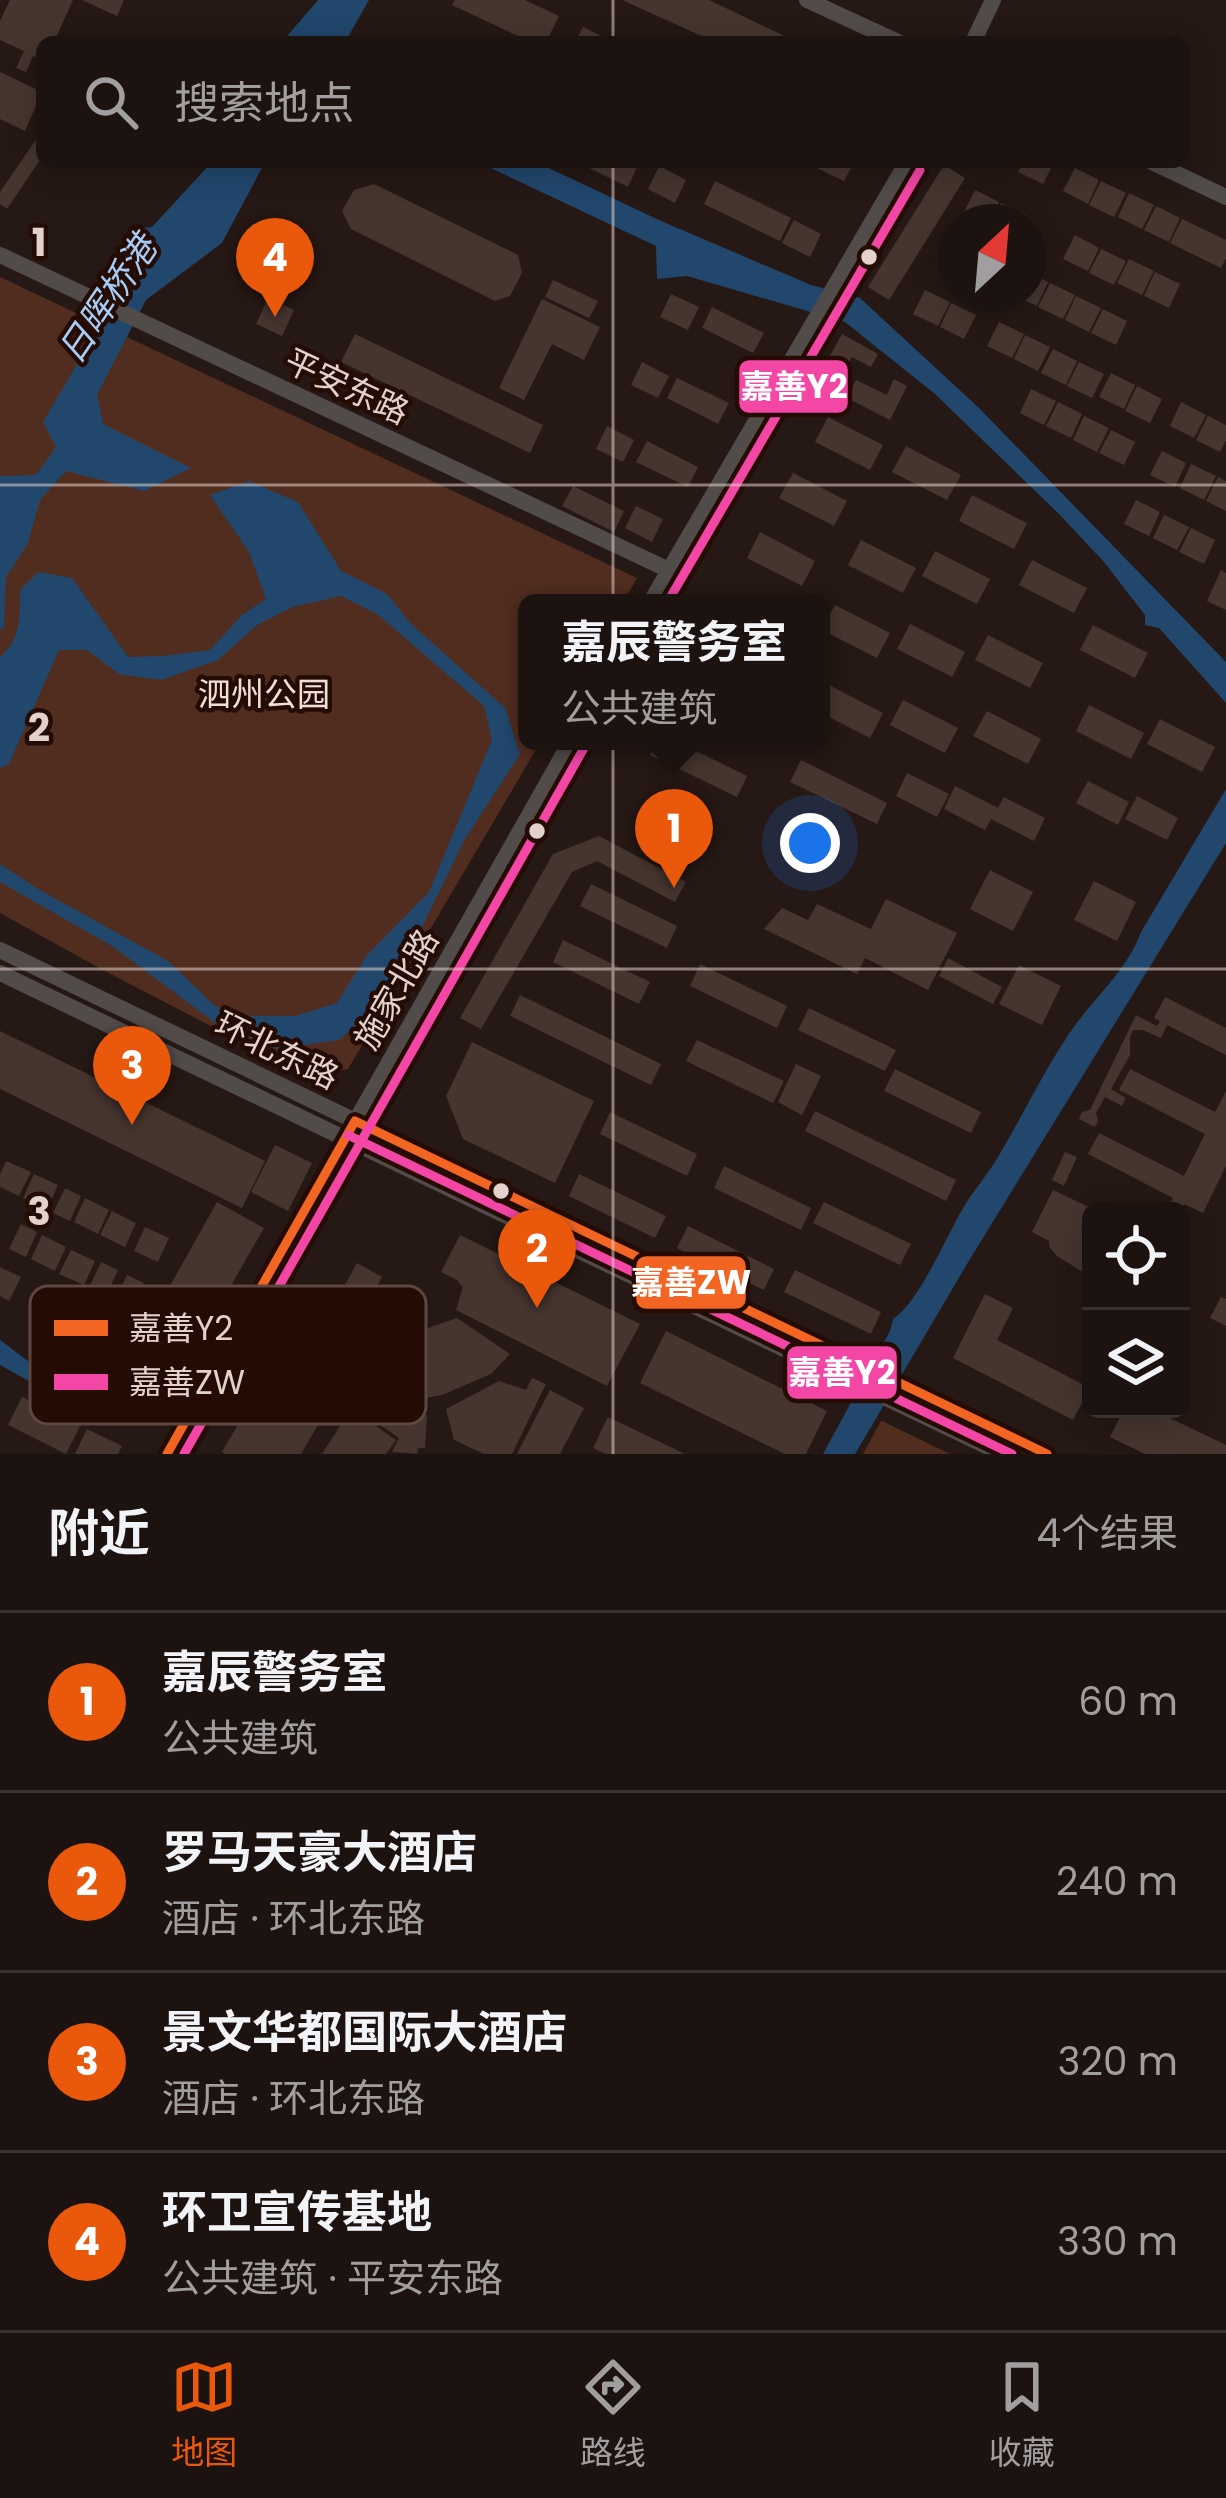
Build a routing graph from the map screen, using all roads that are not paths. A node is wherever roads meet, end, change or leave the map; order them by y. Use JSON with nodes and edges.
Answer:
{"nodes":[{"id":1,"x":807,"y":0,"type":"edge"},
{"id":2,"x":992,"y":0,"type":"edge"},
{"id":3,"x":885,"y":36,"type":"edge"},
{"id":4,"x":976,"y":36,"type":"edge"},
{"id":5,"x":903,"y":168,"type":"edge"},
{"id":6,"x":1165,"y":168,"type":"edge"},
{"id":7,"x":1226,"y":197,"type":"edge"},
{"id":8,"x":0,"y":255,"type":"edge"},
{"id":9,"x":669,"y":570,"type":"junction"},
{"id":10,"x":655,"y":594,"type":"edge"},
{"id":11,"x":566,"y":750,"type":"edge"},
{"id":12,"x":0,"y":950,"type":"edge"},
{"id":13,"x":0,"y":973,"type":"edge"},
{"id":14,"x":355,"y":1121,"type":"junction"},
{"id":15,"x":345,"y":1139,"type":"junction"},
{"id":16,"x":262,"y":1286,"type":"edge"},
{"id":17,"x":184,"y":1424,"type":"edge"},
{"id":18,"x":167,"y":1454,"type":"edge"},
{"id":19,"x":1003,"y":1454,"type":"edge"},
{"id":20,"x":1047,"y":1454,"type":"edge"}],
"edges":[{"from":1,"to":3,"type":"street"},
{"from":2,"to":4,"type":"street"},
{"from":5,"to":9,"type":"street"},
{"from":6,"to":7,"type":"street"},
{"from":8,"to":9,"type":"street","name":"平安东路"},
{"from":9,"to":10,"type":"street"},
{"from":11,"to":14,"type":"street","name":"施家北路"},
{"from":12,"to":14,"type":"street","name":"环北东路"},
{"from":13,"to":15,"type":"street","name":"环北东路"},
{"from":14,"to":15,"type":"street","name":"施家北路"},
{"from":14,"to":20,"type":"street","name":"环北东路"},
{"from":15,"to":16,"type":"street","name":"施家北路"},
{"from":15,"to":19,"type":"street","name":"环北东路"},
{"from":17,"to":18,"type":"street","name":"施家北路"}]}
